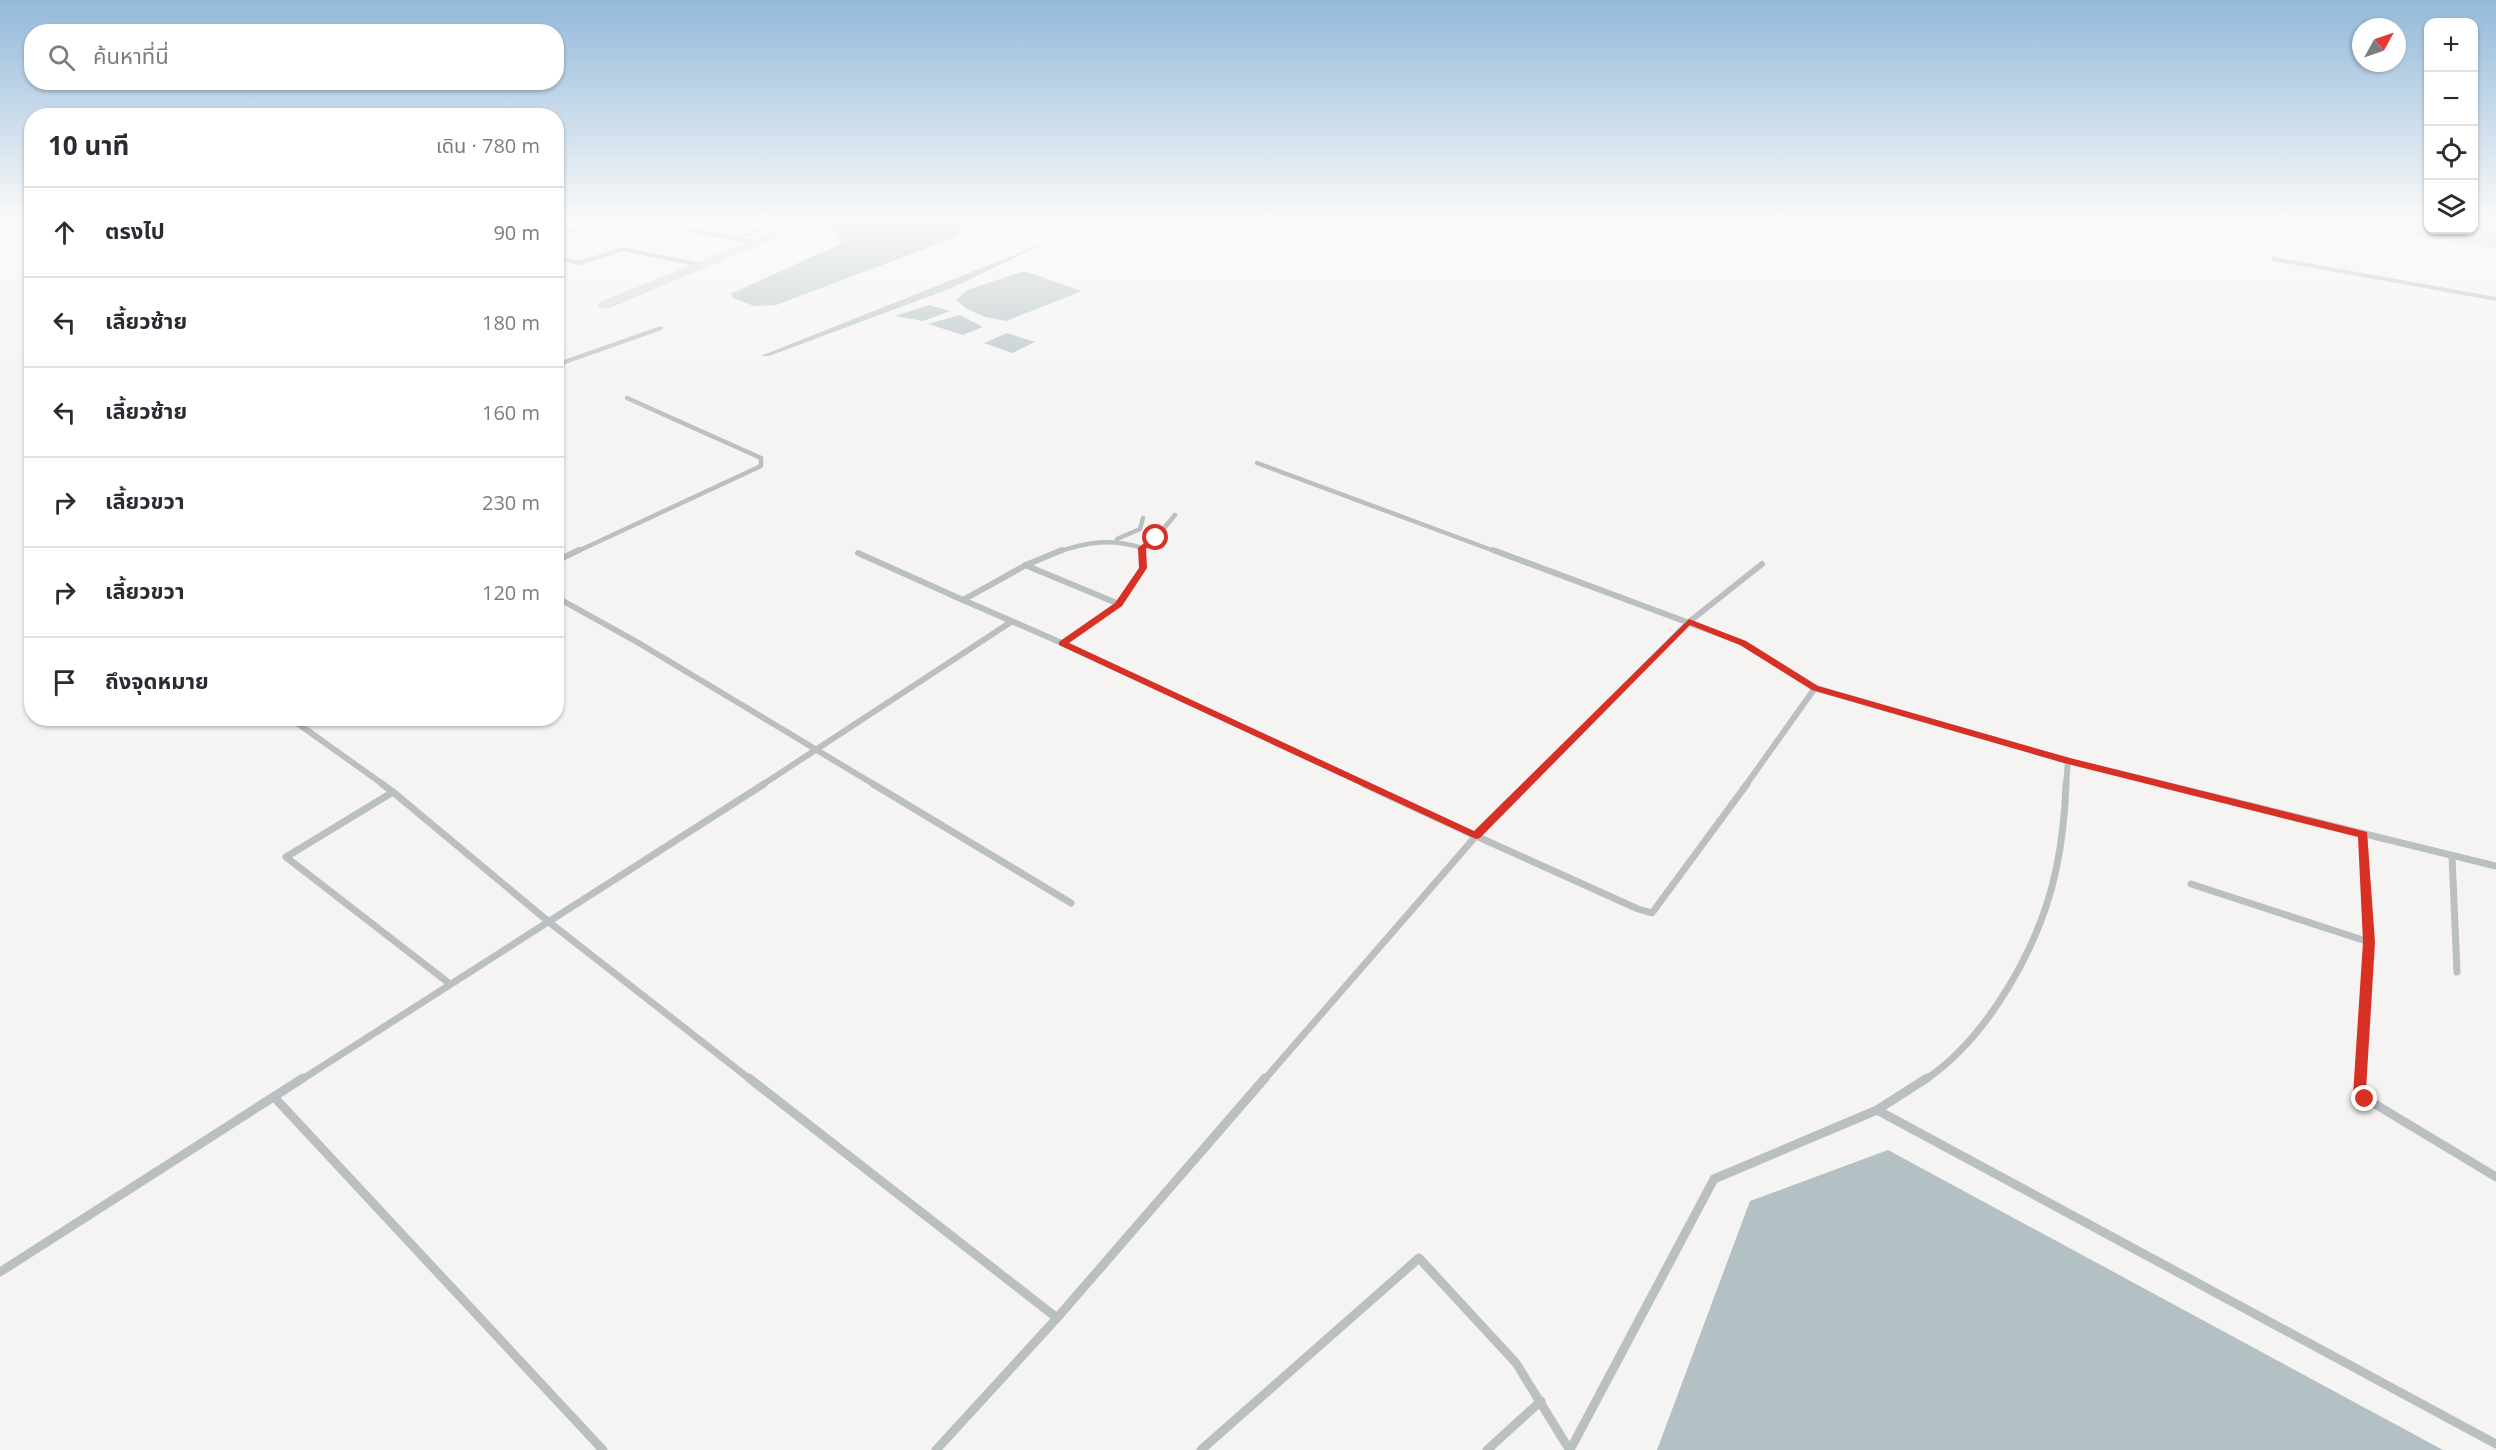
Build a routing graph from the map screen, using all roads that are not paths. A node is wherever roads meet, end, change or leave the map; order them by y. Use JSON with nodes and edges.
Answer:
{"nodes":[{"id":1,"x":648,"y":287,"type":"edge"},
{"id":2,"x":2427,"y":287,"type":"edge"},
{"id":3,"x":2496,"y":299,"type":"edge"},
{"id":4,"x":605,"y":304,"type":"dead end"},
{"id":5,"x":661,"y":328,"type":"dead end"},
{"id":6,"x":564,"y":362,"type":"edge"},
{"id":7,"x":627,"y":398,"type":"dead end"},
{"id":8,"x":1257,"y":463,"type":"dead end"},
{"id":9,"x":1174,"y":515,"type":"dead end"},
{"id":10,"x":1143,"y":518,"type":"dead end"},
{"id":11,"x":1116,"y":539,"type":"junction"},
{"id":12,"x":1142,"y":548,"type":"junction"},
{"id":13,"x":858,"y":553,"type":"dead end"},
{"id":14,"x":564,"y":557,"type":"edge"},
{"id":15,"x":1761,"y":564,"type":"dead end"},
{"id":16,"x":1024,"y":565,"type":"junction"},
{"id":17,"x":963,"y":600,"type":"junction"},
{"id":18,"x":564,"y":601,"type":"edge"},
{"id":19,"x":1119,"y":604,"type":"junction"},
{"id":20,"x":1011,"y":622,"type":"junction"},
{"id":21,"x":1689,"y":622,"type":"junction"},
{"id":22,"x":1062,"y":644,"type":"junction"},
{"id":23,"x":1815,"y":688,"type":"junction"},
{"id":24,"x":301,"y":726,"type":"edge"},
{"id":25,"x":816,"y":750,"type":"junction"},
{"id":26,"x":2068,"y":761,"type":"junction"},
{"id":27,"x":393,"y":792,"type":"junction"},
{"id":28,"x":2364,"y":834,"type":"junction"},
{"id":29,"x":1476,"y":836,"type":"junction"},
{"id":30,"x":2452,"y":856,"type":"junction"},
{"id":31,"x":2496,"y":866,"type":"edge"},
{"id":32,"x":2191,"y":884,"type":"dead end"},
{"id":33,"x":1071,"y":903,"type":"dead end"},
{"id":34,"x":549,"y":922,"type":"junction"},
{"id":35,"x":2369,"y":942,"type":"junction"},
{"id":36,"x":2457,"y":972,"type":"dead end"},
{"id":37,"x":450,"y":984,"type":"junction"},
{"id":38,"x":275,"y":1098,"type":"junction"},
{"id":39,"x":1877,"y":1110,"type":"junction"},
{"id":40,"x":2496,"y":1177,"type":"edge"},
{"id":41,"x":0,"y":1272,"type":"edge"},
{"id":42,"x":1057,"y":1318,"type":"junction"},
{"id":43,"x":1541,"y":1401,"type":"junction"},
{"id":44,"x":2496,"y":1444,"type":"edge"},
{"id":45,"x":603,"y":1450,"type":"edge"},
{"id":46,"x":936,"y":1450,"type":"edge"},
{"id":47,"x":1201,"y":1450,"type":"edge"},
{"id":48,"x":1486,"y":1450,"type":"edge"},
{"id":49,"x":1570,"y":1450,"type":"edge"}],
"edges":[{"from":1,"to":4,"type":"street"},
{"from":2,"to":3,"type":"street"},
{"from":5,"to":6,"type":"street"},
{"from":7,"to":14,"type":"street"},
{"from":8,"to":21,"type":"street"},
{"from":9,"to":12,"type":"street"},
{"from":10,"to":11,"type":"street"},
{"from":11,"to":12,"type":"street"},
{"from":11,"to":16,"type":"street"},
{"from":12,"to":19,"type":"street"},
{"from":13,"to":17,"type":"street"},
{"from":15,"to":21,"type":"street"},
{"from":16,"to":17,"type":"street"},
{"from":16,"to":19,"type":"street"},
{"from":17,"to":20,"type":"street"},
{"from":18,"to":25,"type":"street"},
{"from":19,"to":22,"type":"street"},
{"from":20,"to":22,"type":"street"},
{"from":20,"to":25,"type":"street"},
{"from":21,"to":23,"type":"street"},
{"from":21,"to":29,"type":"street"},
{"from":22,"to":29,"type":"street"},
{"from":23,"to":26,"type":"street"},
{"from":23,"to":29,"type":"street"},
{"from":24,"to":27,"type":"street"},
{"from":25,"to":33,"type":"street"},
{"from":25,"to":34,"type":"street"},
{"from":26,"to":28,"type":"street"},
{"from":26,"to":39,"type":"street"},
{"from":27,"to":34,"type":"street"},
{"from":27,"to":37,"type":"street"},
{"from":28,"to":30,"type":"street"},
{"from":28,"to":35,"type":"street"},
{"from":29,"to":42,"type":"street"},
{"from":30,"to":31,"type":"street"},
{"from":30,"to":36,"type":"street"},
{"from":32,"to":35,"type":"street"},
{"from":34,"to":37,"type":"street"},
{"from":34,"to":42,"type":"street"},
{"from":35,"to":40,"type":"street"},
{"from":37,"to":38,"type":"street"},
{"from":38,"to":41,"type":"street"},
{"from":38,"to":45,"type":"street"},
{"from":39,"to":44,"type":"street"},
{"from":39,"to":49,"type":"street"},
{"from":42,"to":46,"type":"street"},
{"from":43,"to":47,"type":"street"},
{"from":43,"to":48,"type":"street"},
{"from":43,"to":49,"type":"street"}]}
